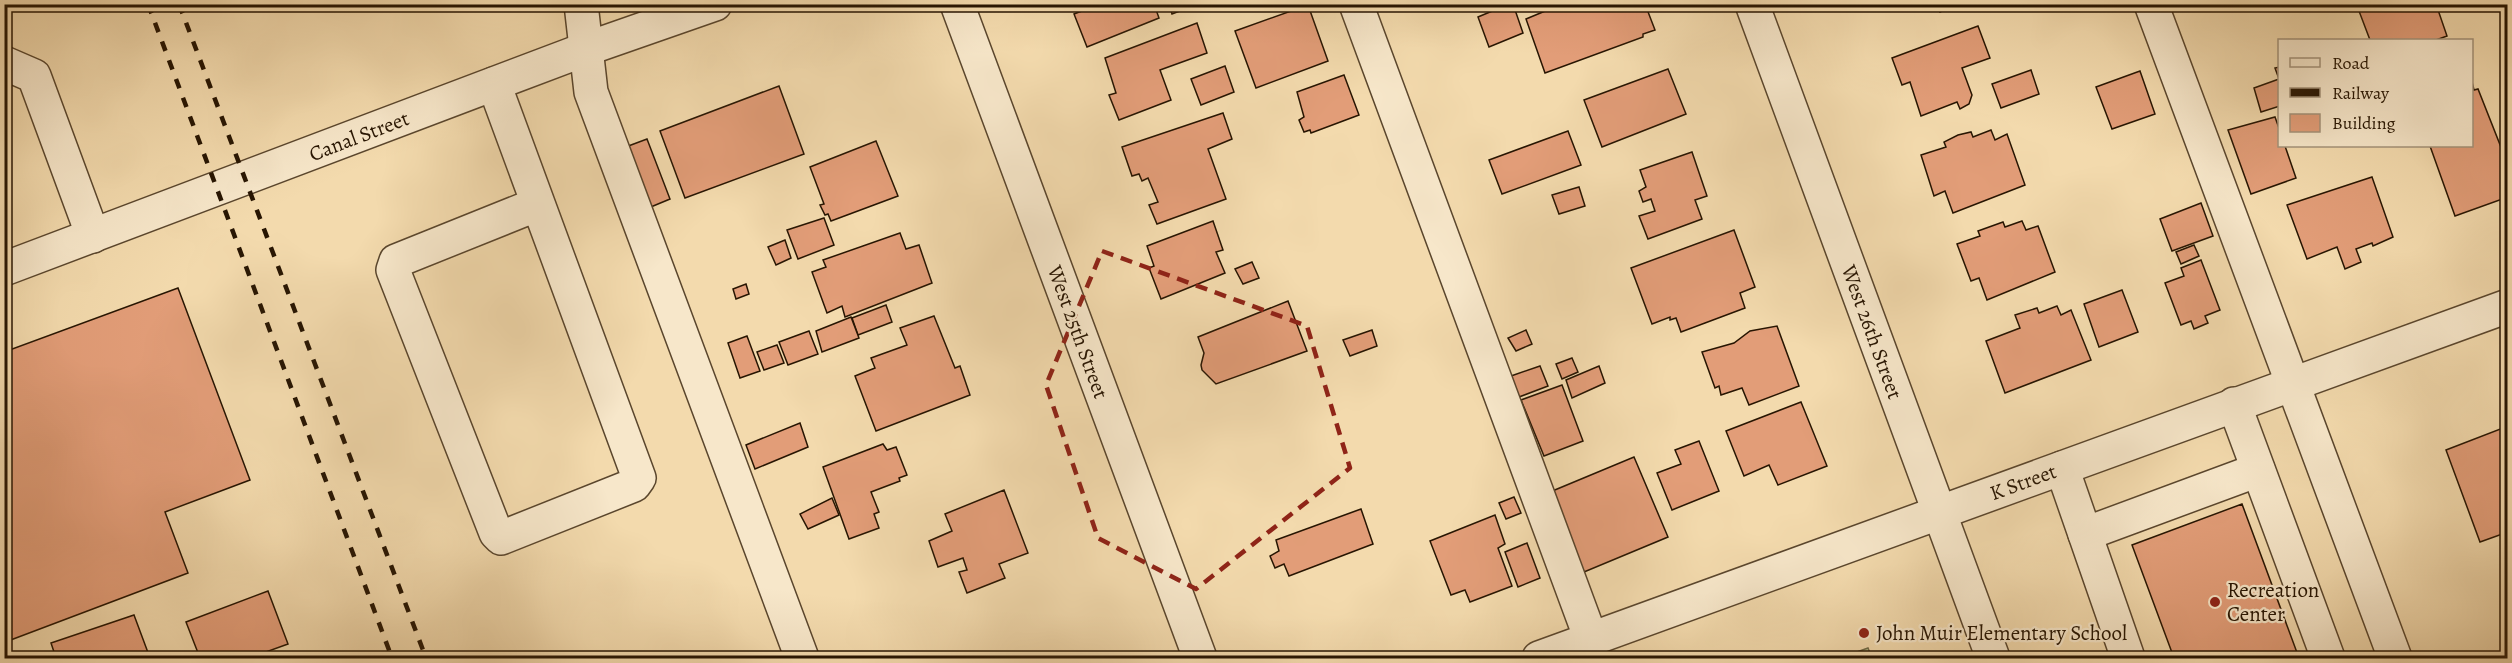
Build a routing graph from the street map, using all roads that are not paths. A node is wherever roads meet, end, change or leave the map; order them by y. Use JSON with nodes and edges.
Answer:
{"nodes":[{"id":1,"x":580,"y":4,"type":"edge"},
{"id":2,"x":714,"y":4,"type":"edge"},
{"id":3,"x":957,"y":4,"type":"edge"},
{"id":4,"x":1356,"y":4,"type":"edge"},
{"id":5,"x":1752,"y":4,"type":"edge"},
{"id":6,"x":2151,"y":4,"type":"edge"},
{"id":7,"x":586,"y":49,"type":"junction"},
{"id":8,"x":4,"y":63,"type":"edge"},
{"id":9,"x":494,"y":84,"type":"junction"},
{"id":10,"x":538,"y":204,"type":"junction"},
{"id":11,"x":93,"y":236,"type":"junction"},
{"id":12,"x":4,"y":269,"type":"edge"},
{"id":13,"x":2508,"y":306,"type":"edge"},
{"id":14,"x":2292,"y":383,"type":"junction"},
{"id":15,"x":2234,"y":404,"type":"junction"},
{"id":16,"x":2062,"y":468,"type":"junction"},
{"id":17,"x":2258,"y":470,"type":"junction"},
{"id":18,"x":1939,"y":513,"type":"junction"},
{"id":19,"x":2085,"y":534,"type":"junction"},
{"id":20,"x":1591,"y":639,"type":"junction"},
{"id":21,"x":802,"y":658,"type":"edge"},
{"id":22,"x":1200,"y":658,"type":"edge"},
{"id":23,"x":1539,"y":658,"type":"edge"},
{"id":24,"x":1993,"y":658,"type":"edge"},
{"id":25,"x":2128,"y":658,"type":"edge"},
{"id":26,"x":2328,"y":658,"type":"edge"},
{"id":27,"x":2395,"y":658,"type":"edge"}],
"edges":[{"from":1,"to":7,"type":"street"},
{"from":2,"to":7,"type":"street","name":"Canal Street"},
{"from":3,"to":22,"type":"street","name":"West 25th Street"},
{"from":4,"to":20,"type":"street"},
{"from":5,"to":18,"type":"street","name":"West 26th Street"},
{"from":6,"to":14,"type":"street"},
{"from":7,"to":9,"type":"street","name":"Canal Street"},
{"from":7,"to":21,"type":"street"},
{"from":8,"to":11,"type":"street"},
{"from":9,"to":10,"type":"street"},
{"from":9,"to":11,"type":"street","name":"Canal Street"},
{"from":10,"to":10,"type":"street"},
{"from":11,"to":12,"type":"street","name":"Canal Street"},
{"from":13,"to":14,"type":"street","name":"K Street"},
{"from":14,"to":15,"type":"street","name":"K Street"},
{"from":14,"to":27,"type":"street"},
{"from":15,"to":16,"type":"street","name":"K Street"},
{"from":15,"to":17,"type":"street"},
{"from":16,"to":18,"type":"street","name":"K Street"},
{"from":16,"to":19,"type":"street"},
{"from":17,"to":19,"type":"street"},
{"from":17,"to":26,"type":"street"},
{"from":18,"to":20,"type":"street","name":"K Street"},
{"from":18,"to":24,"type":"street","name":"West 26th Street"},
{"from":19,"to":25,"type":"street"},
{"from":20,"to":23,"type":"street","name":"K Street"}]}
